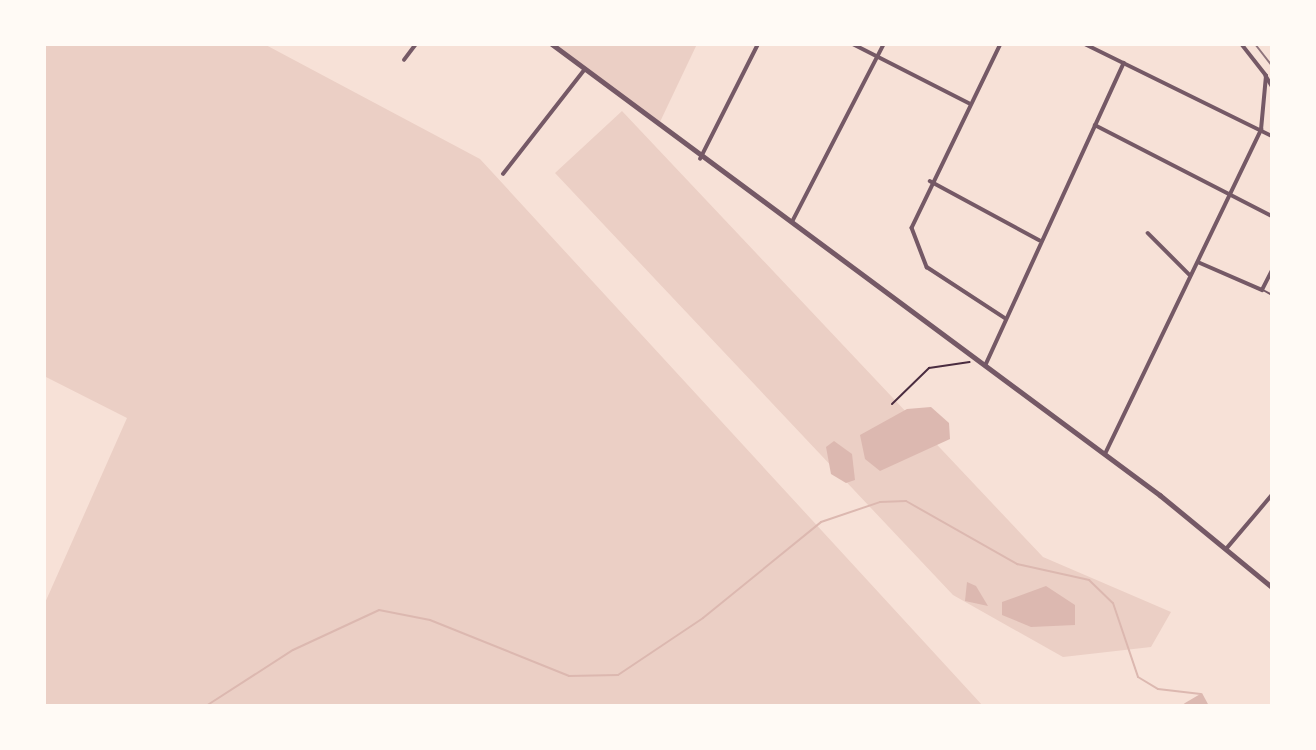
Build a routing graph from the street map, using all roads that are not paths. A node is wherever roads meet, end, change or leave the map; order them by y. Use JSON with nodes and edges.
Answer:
{"nodes":[{"id":1,"x":416,"y":44,"type":"edge"},
{"id":2,"x":552,"y":44,"type":"edge"},
{"id":3,"x":758,"y":44,"type":"edge"},
{"id":4,"x":853,"y":44,"type":"edge"},
{"id":5,"x":884,"y":44,"type":"edge"},
{"id":6,"x":1001,"y":44,"type":"edge"},
{"id":7,"x":1085,"y":44,"type":"edge"},
{"id":8,"x":1241,"y":44,"type":"edge"},
{"id":9,"x":877,"y":57,"type":"junction"},
{"id":10,"x":404,"y":60,"type":"dead end"},
{"id":11,"x":1124,"y":63,"type":"junction"},
{"id":12,"x":584,"y":69,"type":"junction"},
{"id":13,"x":1266,"y":76,"type":"junction"},
{"id":14,"x":1272,"y":86,"type":"edge"},
{"id":15,"x":969,"y":103,"type":"junction"},
{"id":16,"x":1095,"y":125,"type":"junction"},
{"id":17,"x":1261,"y":130,"type":"junction"},
{"id":18,"x":1272,"y":136,"type":"edge"},
{"id":19,"x":700,"y":159,"type":"junction"},
{"id":20,"x":503,"y":174,"type":"dead end"},
{"id":21,"x":930,"y":181,"type":"junction"},
{"id":22,"x":1231,"y":194,"type":"junction"},
{"id":23,"x":1272,"y":216,"type":"edge"},
{"id":24,"x":792,"y":223,"type":"junction"},
{"id":25,"x":1148,"y":233,"type":"dead end"},
{"id":26,"x":1040,"y":240,"type":"junction"},
{"id":27,"x":1198,"y":261,"type":"junction"},
{"id":28,"x":1272,"y":270,"type":"edge"},
{"id":29,"x":1189,"y":274,"type":"junction"},
{"id":30,"x":1262,"y":290,"type":"junction"},
{"id":31,"x":1272,"y":295,"type":"edge"},
{"id":32,"x":1005,"y":318,"type":"junction"},
{"id":33,"x":985,"y":366,"type":"junction"},
{"id":34,"x":1105,"y":454,"type":"junction"},
{"id":35,"x":1272,"y":495,"type":"edge"},
{"id":36,"x":1227,"y":548,"type":"junction"},
{"id":37,"x":1272,"y":587,"type":"edge"}],
"edges":[{"from":1,"to":10,"type":"street"},
{"from":2,"to":12,"type":"street"},
{"from":3,"to":19,"type":"street"},
{"from":4,"to":9,"type":"street"},
{"from":5,"to":9,"type":"street"},
{"from":6,"to":15,"type":"street"},
{"from":7,"to":11,"type":"street"},
{"from":8,"to":13,"type":"street"},
{"from":9,"to":15,"type":"street"},
{"from":9,"to":24,"type":"street"},
{"from":11,"to":16,"type":"street"},
{"from":11,"to":17,"type":"street"},
{"from":12,"to":19,"type":"street"},
{"from":12,"to":20,"type":"street"},
{"from":13,"to":14,"type":"street"},
{"from":13,"to":17,"type":"street"},
{"from":15,"to":21,"type":"street"},
{"from":16,"to":22,"type":"street"},
{"from":16,"to":26,"type":"street"},
{"from":17,"to":18,"type":"street"},
{"from":17,"to":22,"type":"street"},
{"from":19,"to":24,"type":"street"},
{"from":21,"to":26,"type":"street"},
{"from":21,"to":32,"type":"street"},
{"from":22,"to":23,"type":"street"},
{"from":22,"to":27,"type":"street"},
{"from":24,"to":33,"type":"street"},
{"from":25,"to":29,"type":"street"},
{"from":26,"to":32,"type":"street"},
{"from":27,"to":29,"type":"street"},
{"from":27,"to":30,"type":"street"},
{"from":28,"to":30,"type":"street"},
{"from":29,"to":34,"type":"street"},
{"from":30,"to":31,"type":"lane"},
{"from":32,"to":33,"type":"street"},
{"from":33,"to":34,"type":"street"},
{"from":34,"to":36,"type":"street"},
{"from":35,"to":36,"type":"street"},
{"from":36,"to":37,"type":"street"}]}
